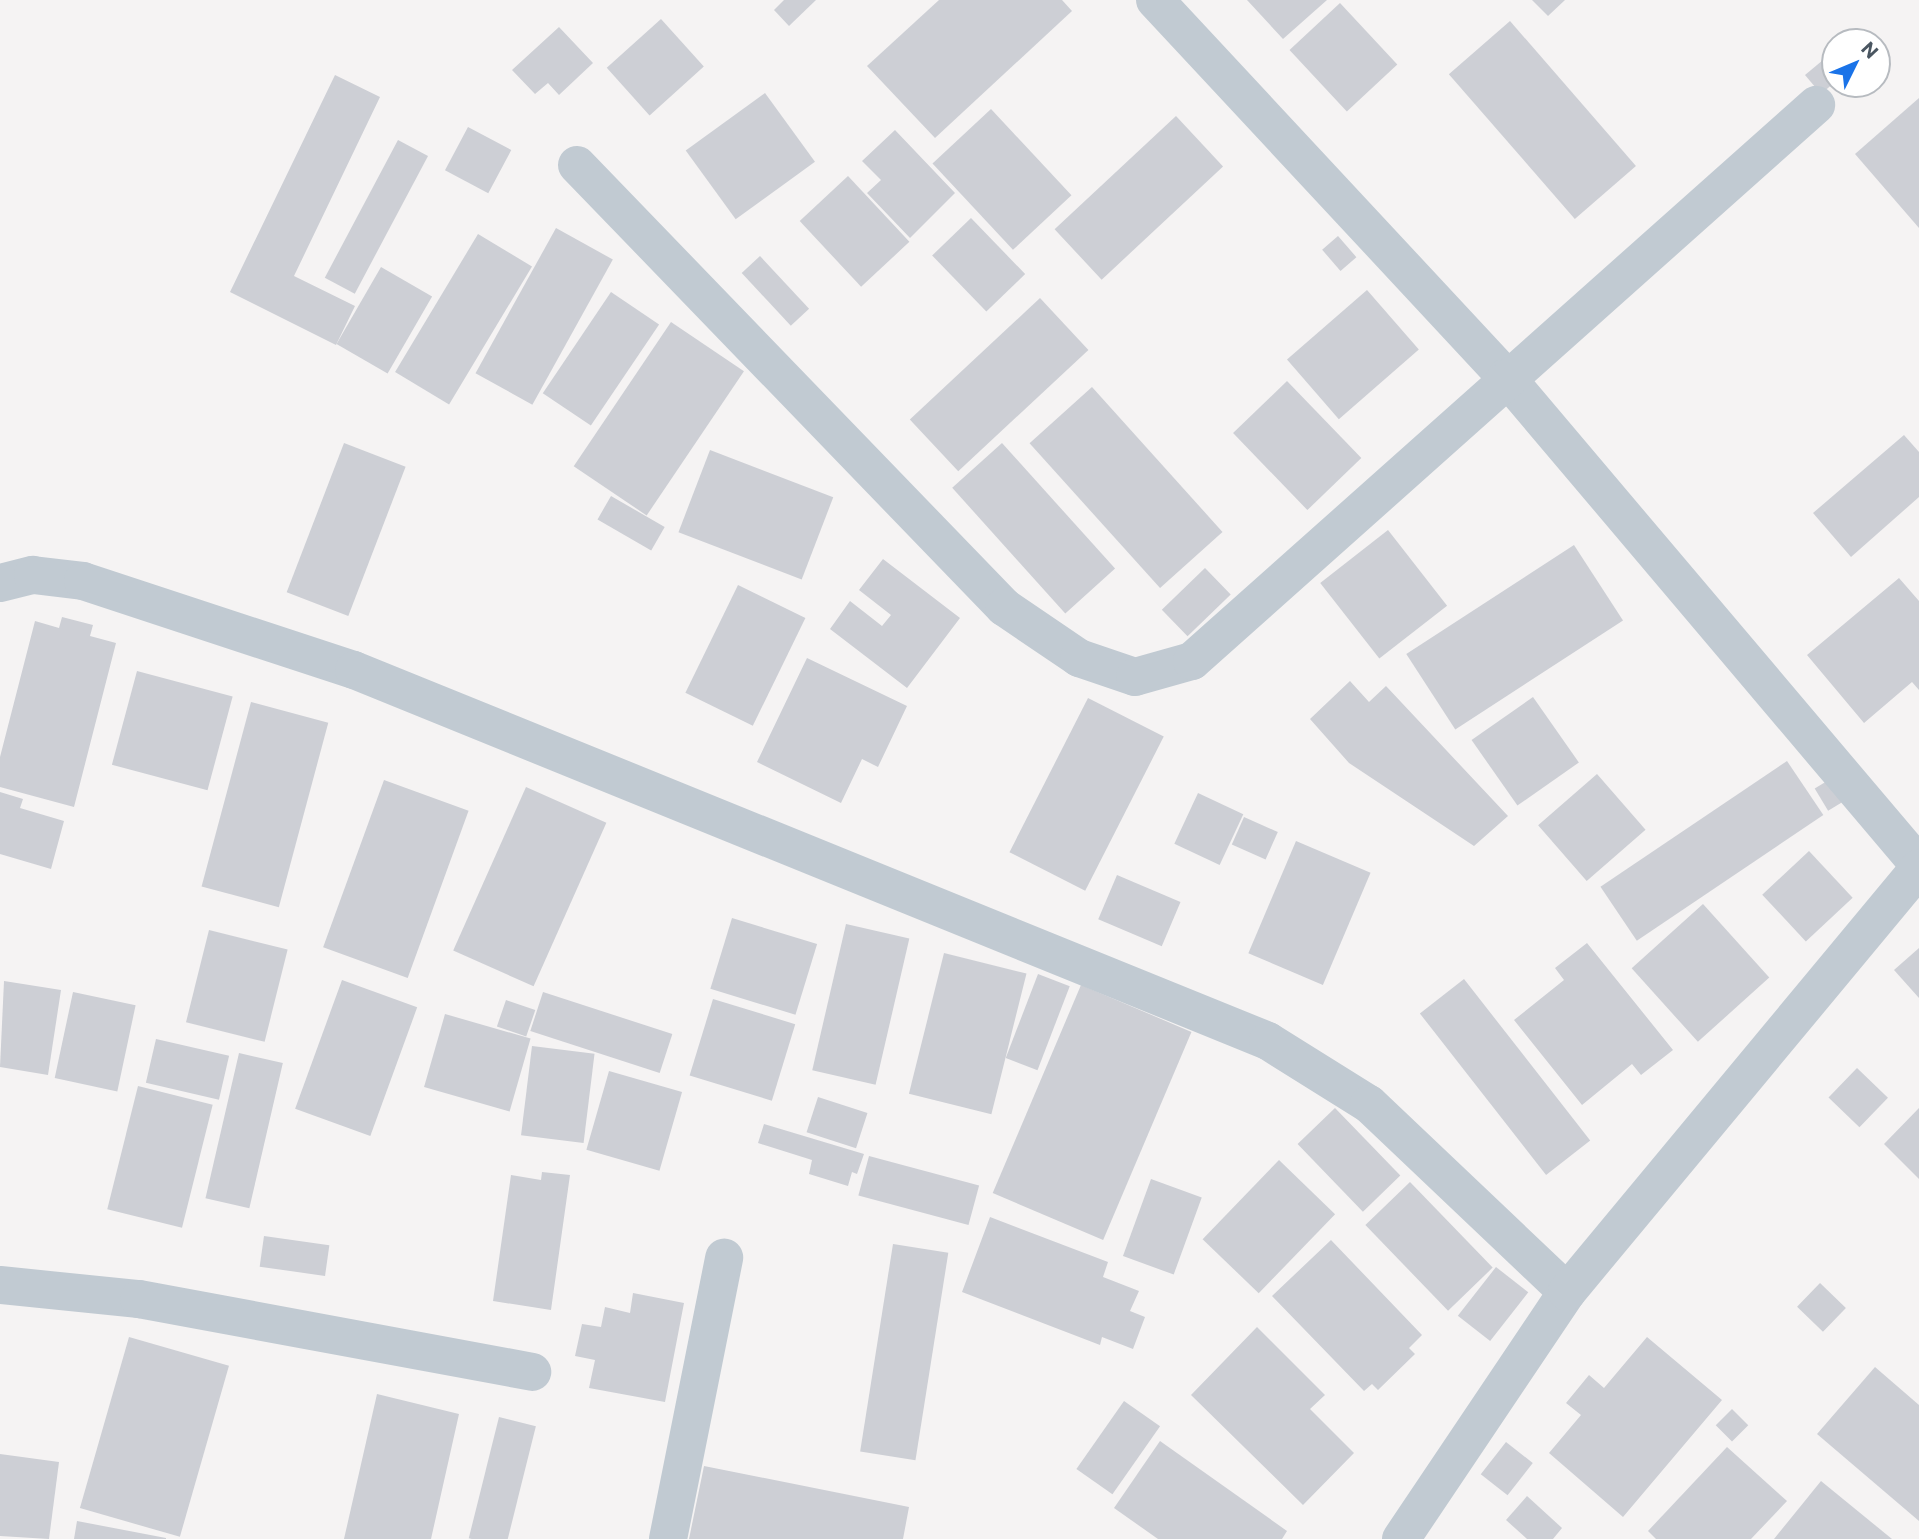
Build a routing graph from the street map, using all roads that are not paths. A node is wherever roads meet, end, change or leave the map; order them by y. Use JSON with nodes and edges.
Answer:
{"nodes":[{"id":1,"x":1155,"y":0,"type":"edge"},
{"id":2,"x":1816,"y":105,"type":"dead end"},
{"id":3,"x":577,"y":165,"type":"dead end"},
{"id":4,"x":1506,"y":377,"type":"junction"},
{"id":5,"x":0,"y":583,"type":"edge"},
{"id":6,"x":1919,"y":867,"type":"edge"},
{"id":7,"x":724,"y":1258,"type":"dead end"},
{"id":8,"x":0,"y":1285,"type":"edge"},
{"id":9,"x":1567,"y":1292,"type":"junction"},
{"id":10,"x":532,"y":1372,"type":"dead end"},
{"id":11,"x":668,"y":1539,"type":"edge"},
{"id":12,"x":1402,"y":1539,"type":"edge"}],
"edges":[{"from":1,"to":4,"type":"street"},
{"from":2,"to":4,"type":"street"},
{"from":3,"to":4,"type":"street"},
{"from":4,"to":6,"type":"street"},
{"from":5,"to":9,"type":"street"},
{"from":6,"to":9,"type":"street"},
{"from":7,"to":11,"type":"street"},
{"from":8,"to":10,"type":"street"},
{"from":9,"to":12,"type":"street"}]}
